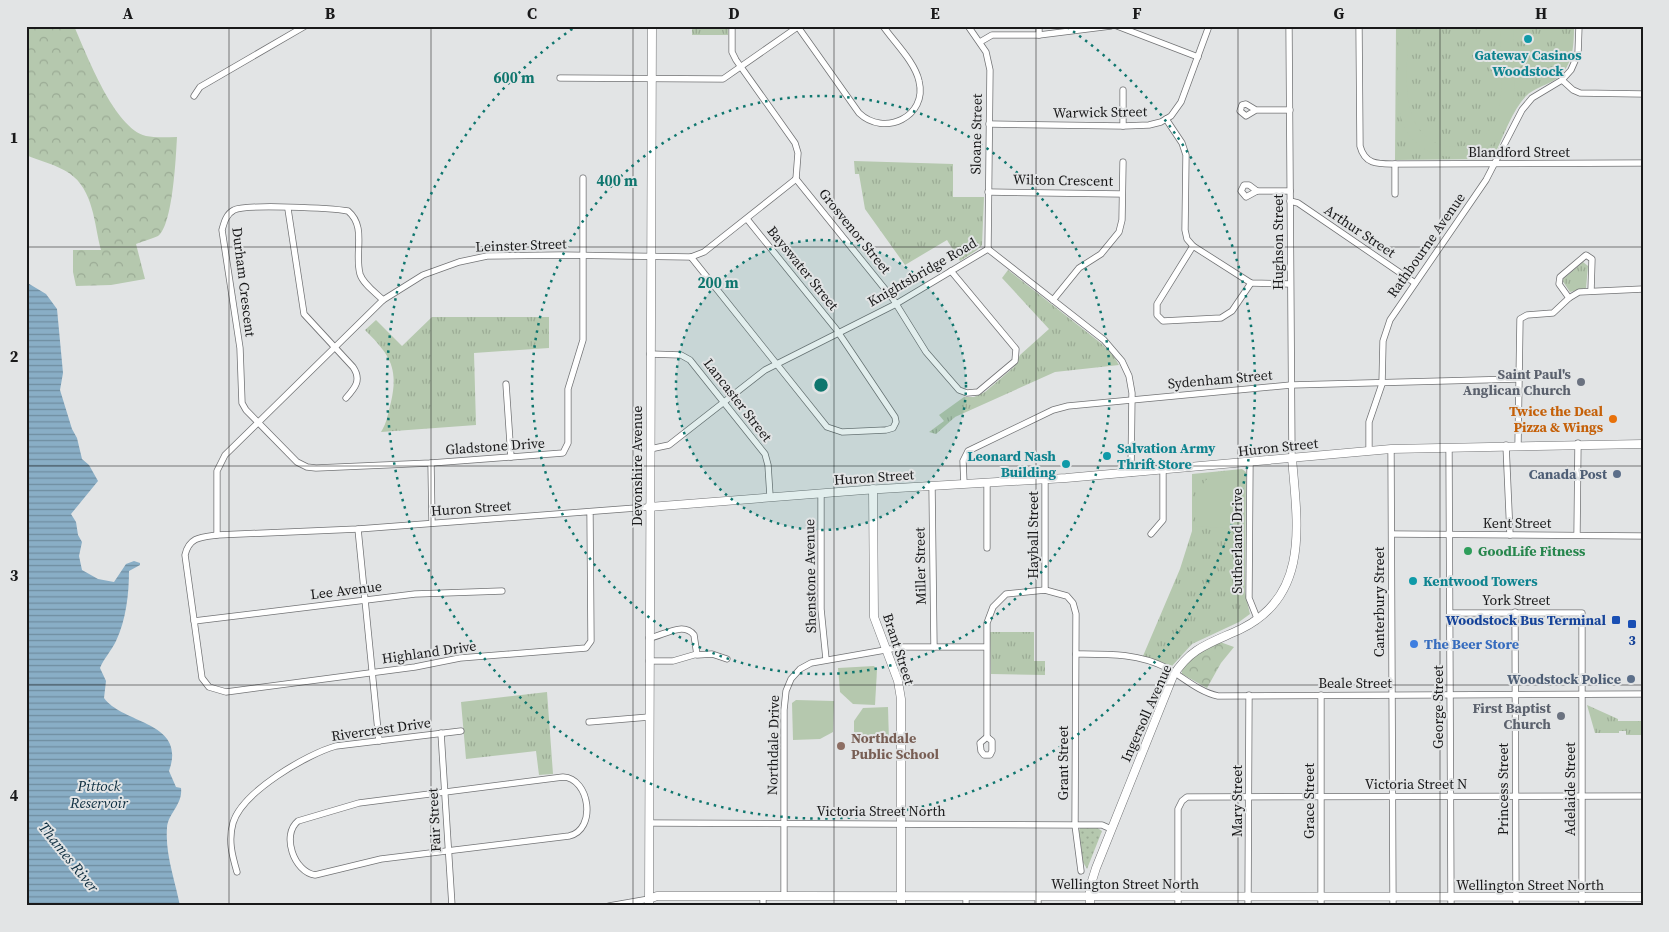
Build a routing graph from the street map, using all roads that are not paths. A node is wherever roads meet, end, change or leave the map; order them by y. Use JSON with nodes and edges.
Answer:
{"nodes":[{"id":1,"x":305,"y":26,"type":"edge"},
{"id":2,"x":652,"y":26,"type":"edge"},
{"id":3,"x":732,"y":26,"type":"edge"},
{"id":4,"x":883,"y":26,"type":"edge"},
{"id":5,"x":968,"y":26,"type":"edge"},
{"id":6,"x":1039,"y":26,"type":"edge"},
{"id":7,"x":1112,"y":26,"type":"edge"},
{"id":8,"x":1117,"y":26,"type":"edge"},
{"id":9,"x":1209,"y":26,"type":"edge"},
{"id":10,"x":1289,"y":26,"type":"edge"},
{"id":11,"x":1359,"y":26,"type":"edge"},
{"id":12,"x":1579,"y":26,"type":"edge"},
{"id":13,"x":798,"y":27,"type":"edge"},
{"id":14,"x":1039,"y":34,"type":"junction"},
{"id":15,"x":980,"y":42,"type":"junction"},
{"id":16,"x":1198,"y":57,"type":"junction"},
{"id":17,"x":741,"y":68,"type":"junction"},
{"id":18,"x":560,"y":78,"type":"dead end"},
{"id":19,"x":652,"y":80,"type":"junction"},
{"id":20,"x":1562,"y":80,"type":"junction"},
{"id":21,"x":1123,"y":90,"type":"dead end"},
{"id":22,"x":1643,"y":94,"type":"edge"},
{"id":23,"x":194,"y":96,"type":"dead end"},
{"id":24,"x":1256,"y":110,"type":"dead end"},
{"id":25,"x":1290,"y":110,"type":"junction"},
{"id":26,"x":1166,"y":119,"type":"junction"},
{"id":27,"x":989,"y":124,"type":"junction"},
{"id":28,"x":1123,"y":126,"type":"junction"},
{"id":29,"x":1123,"y":162,"type":"dead end"},
{"id":30,"x":1643,"y":163,"type":"edge"},
{"id":31,"x":1395,"y":164,"type":"junction"},
{"id":32,"x":1496,"y":164,"type":"junction"},
{"id":33,"x":583,"y":178,"type":"dead end"},
{"id":34,"x":796,"y":179,"type":"junction"},
{"id":35,"x":1257,"y":191,"type":"dead end"},
{"id":36,"x":1290,"y":191,"type":"junction"},
{"id":37,"x":988,"y":192,"type":"junction"},
{"id":38,"x":1122,"y":194,"type":"junction"},
{"id":39,"x":1395,"y":194,"type":"dead end"},
{"id":40,"x":1290,"y":201,"type":"junction"},
{"id":41,"x":288,"y":209,"type":"junction"},
{"id":42,"x":747,"y":219,"type":"junction"},
{"id":43,"x":1194,"y":246,"type":"junction"},
{"id":44,"x":988,"y":248,"type":"junction"},
{"id":45,"x":583,"y":255,"type":"junction"},
{"id":46,"x":650,"y":256,"type":"junction"},
{"id":47,"x":691,"y":257,"type":"junction"},
{"id":48,"x":952,"y":271,"type":"junction"},
{"id":49,"x":1251,"y":283,"type":"junction"},
{"id":50,"x":1414,"y":283,"type":"junction"},
{"id":51,"x":1290,"y":284,"type":"junction"},
{"id":52,"x":1643,"y":289,"type":"edge"},
{"id":53,"x":1591,"y":291,"type":"junction"},
{"id":54,"x":1569,"y":298,"type":"junction"},
{"id":55,"x":383,"y":300,"type":"junction"},
{"id":56,"x":1053,"y":300,"type":"junction"},
{"id":57,"x":896,"y":304,"type":"junction"},
{"id":58,"x":839,"y":333,"type":"junction"},
{"id":59,"x":334,"y":347,"type":"junction"},
{"id":60,"x":650,"y":354,"type":"junction"},
{"id":61,"x":776,"y":364,"type":"junction"},
{"id":62,"x":1518,"y":379,"type":"junction"},
{"id":63,"x":506,"y":384,"type":"dead end"},
{"id":64,"x":1382,"y":384,"type":"junction"},
{"id":65,"x":1291,"y":385,"type":"junction"},
{"id":66,"x":346,"y":398,"type":"dead end"},
{"id":67,"x":1131,"y":399,"type":"junction"},
{"id":68,"x":724,"y":402,"type":"junction"},
{"id":69,"x":257,"y":422,"type":"junction"},
{"id":70,"x":1578,"y":443,"type":"junction"},
{"id":71,"x":1643,"y":444,"type":"edge"},
{"id":72,"x":1506,"y":445,"type":"junction"},
{"id":73,"x":1518,"y":445,"type":"junction"},
{"id":74,"x":1449,"y":448,"type":"junction"},
{"id":75,"x":650,"y":449,"type":"junction"},
{"id":76,"x":1392,"y":449,"type":"junction"},
{"id":77,"x":1369,"y":451,"type":"junction"},
{"id":78,"x":511,"y":457,"type":"junction"},
{"id":79,"x":1292,"y":458,"type":"junction"},
{"id":80,"x":1250,"y":462,"type":"junction"},
{"id":81,"x":431,"y":463,"type":"junction"},
{"id":82,"x":1164,"y":470,"type":"junction"},
{"id":83,"x":1131,"y":473,"type":"junction"},
{"id":84,"x":1045,"y":480,"type":"junction"},
{"id":85,"x":987,"y":483,"type":"junction"},
{"id":86,"x":964,"y":484,"type":"junction"},
{"id":87,"x":932,"y":486,"type":"junction"},
{"id":88,"x":873,"y":489,"type":"junction"},
{"id":89,"x":821,"y":493,"type":"junction"},
{"id":90,"x":770,"y":496,"type":"junction"},
{"id":91,"x":649,"y":507,"type":"junction"},
{"id":92,"x":590,"y":512,"type":"junction"},
{"id":93,"x":432,"y":523,"type":"junction"},
{"id":94,"x":358,"y":529,"type":"junction"},
{"id":95,"x":1151,"y":534,"type":"dead end"},
{"id":96,"x":1392,"y":534,"type":"junction"},
{"id":97,"x":217,"y":535,"type":"junction"},
{"id":98,"x":1450,"y":535,"type":"junction"},
{"id":99,"x":1510,"y":535,"type":"junction"},
{"id":100,"x":1577,"y":535,"type":"junction"},
{"id":101,"x":1643,"y":536,"type":"edge"},
{"id":102,"x":987,"y":548,"type":"dead end"},
{"id":103,"x":1046,"y":590,"type":"junction"},
{"id":104,"x":502,"y":591,"type":"dead end"},
{"id":105,"x":364,"y":600,"type":"junction"},
{"id":106,"x":1515,"y":612,"type":"junction"},
{"id":107,"x":1451,"y":613,"type":"junction"},
{"id":108,"x":1582,"y":613,"type":"joint"},
{"id":109,"x":1256,"y":618,"type":"junction"},
{"id":110,"x":194,"y":621,"type":"junction"},
{"id":111,"x":649,"y":638,"type":"junction"},
{"id":112,"x":934,"y":647,"type":"junction"},
{"id":113,"x":986,"y":647,"type":"junction"},
{"id":114,"x":886,"y":650,"type":"junction"},
{"id":115,"x":697,"y":654,"type":"junction"},
{"id":116,"x":1076,"y":654,"type":"junction"},
{"id":117,"x":727,"y":658,"type":"dead end"},
{"id":118,"x":826,"y":659,"type":"junction"},
{"id":119,"x":649,"y":661,"type":"junction"},
{"id":120,"x":371,"y":673,"type":"junction"},
{"id":121,"x":1175,"y":673,"type":"junction"},
{"id":122,"x":1515,"y":694,"type":"junction"},
{"id":123,"x":1582,"y":694,"type":"junction"},
{"id":124,"x":1643,"y":694,"type":"edge"},
{"id":125,"x":1249,"y":695,"type":"junction"},
{"id":126,"x":1321,"y":695,"type":"junction"},
{"id":127,"x":1391,"y":695,"type":"junction"},
{"id":128,"x":1451,"y":695,"type":"junction"},
{"id":129,"x":649,"y":717,"type":"junction"},
{"id":130,"x":588,"y":722,"type":"dead end"},
{"id":131,"x":461,"y":731,"type":"dead end"},
{"id":132,"x":441,"y":733,"type":"junction"},
{"id":133,"x":987,"y":737,"type":"dead end"},
{"id":134,"x":379,"y":741,"type":"junction"},
{"id":135,"x":445,"y":792,"type":"junction"},
{"id":136,"x":1249,"y":796,"type":"junction"},
{"id":137,"x":1392,"y":796,"type":"junction"},
{"id":138,"x":1451,"y":796,"type":"junction"},
{"id":139,"x":1516,"y":796,"type":"junction"},
{"id":140,"x":1582,"y":796,"type":"junction"},
{"id":141,"x":1643,"y":796,"type":"edge"},
{"id":142,"x":1322,"y":797,"type":"junction"},
{"id":143,"x":649,"y":823,"type":"junction"},
{"id":144,"x":785,"y":824,"type":"junction"},
{"id":145,"x":901,"y":824,"type":"junction"},
{"id":146,"x":1075,"y":825,"type":"junction"},
{"id":147,"x":1111,"y":830,"type":"junction"},
{"id":148,"x":448,"y":850,"type":"junction"},
{"id":149,"x":1081,"y":871,"type":"dead end"},
{"id":150,"x":237,"y":872,"type":"dead end"},
{"id":151,"x":763,"y":896,"type":"junction"},
{"id":152,"x":784,"y":896,"type":"junction"},
{"id":153,"x":901,"y":896,"type":"junction"},
{"id":154,"x":966,"y":896,"type":"junction"},
{"id":155,"x":1321,"y":896,"type":"junction"},
{"id":156,"x":1038,"y":897,"type":"junction"},
{"id":157,"x":1090,"y":897,"type":"junction"},
{"id":158,"x":1178,"y":897,"type":"junction"},
{"id":159,"x":1393,"y":897,"type":"junction"},
{"id":160,"x":1451,"y":897,"type":"junction"},
{"id":161,"x":1516,"y":897,"type":"junction"},
{"id":162,"x":1643,"y":897,"type":"edge"},
{"id":163,"x":649,"y":902,"type":"edge"},
{"id":164,"x":1248,"y":902,"type":"edge"},
{"id":165,"x":1582,"y":902,"type":"edge"},
{"id":166,"x":452,"y":906,"type":"edge"},
{"id":167,"x":609,"y":906,"type":"edge"},
{"id":168,"x":763,"y":906,"type":"edge"},
{"id":169,"x":901,"y":906,"type":"edge"},
{"id":170,"x":966,"y":906,"type":"edge"},
{"id":171,"x":1038,"y":906,"type":"edge"},
{"id":172,"x":1090,"y":906,"type":"edge"},
{"id":173,"x":1178,"y":906,"type":"edge"},
{"id":174,"x":1321,"y":906,"type":"edge"},
{"id":175,"x":1393,"y":906,"type":"edge"},
{"id":176,"x":1451,"y":906,"type":"edge"},
{"id":177,"x":1516,"y":906,"type":"edge"}],
"edges":[{"from":1,"to":23,"type":"street"},
{"from":2,"to":19,"type":"main road","name":"Devonshire Avenue"},
{"from":3,"to":17,"type":"street"},
{"from":4,"to":13,"type":"street"},
{"from":5,"to":15,"type":"street","name":"Sloane Street"},
{"from":6,"to":14,"type":"street"},
{"from":7,"to":14,"type":"street"},
{"from":8,"to":16,"type":"street"},
{"from":9,"to":16,"type":"street","name":"Warwick Street"},
{"from":10,"to":25,"type":"street","name":"Hughson Street"},
{"from":11,"to":31,"type":"street","name":"Blandford Street"},
{"from":12,"to":20,"type":"street"},
{"from":13,"to":17,"type":"street"},
{"from":14,"to":15,"type":"street"},
{"from":15,"to":27,"type":"street","name":"Sloane Street"},
{"from":16,"to":26,"type":"street","name":"Warwick Street"},
{"from":17,"to":19,"type":"street"},
{"from":17,"to":34,"type":"street"},
{"from":18,"to":19,"type":"street"},
{"from":19,"to":46,"type":"main road","name":"Devonshire Avenue"},
{"from":20,"to":22,"type":"street"},
{"from":20,"to":32,"type":"street","name":"Rathbourne Avenue"},
{"from":21,"to":28,"type":"street"},
{"from":24,"to":25,"type":"street"},
{"from":25,"to":36,"type":"street","name":"Hughson Street"},
{"from":26,"to":28,"type":"street","name":"Warwick Street"},
{"from":26,"to":43,"type":"street"},
{"from":27,"to":28,"type":"street","name":"Warwick Street"},
{"from":27,"to":37,"type":"street","name":"Sloane Street"},
{"from":29,"to":38,"type":"street"},
{"from":30,"to":32,"type":"street","name":"Blandford Street"},
{"from":31,"to":32,"type":"street","name":"Blandford Street"},
{"from":31,"to":39,"type":"street"},
{"from":32,"to":50,"type":"street","name":"Rathbourne Avenue"},
{"from":33,"to":45,"type":"street","name":"Gladstone Drive"},
{"from":34,"to":42,"type":"street","name":"Leinster Street"},
{"from":34,"to":57,"type":"street","name":"Grosvenor Street"},
{"from":35,"to":36,"type":"street"},
{"from":36,"to":40,"type":"street","name":"Hughson Street"},
{"from":37,"to":38,"type":"street","name":"Wilton Crescent"},
{"from":37,"to":44,"type":"street","name":"Sloane Street"},
{"from":38,"to":56,"type":"street","name":"Wilton Crescent"},
{"from":40,"to":50,"type":"street","name":"Arthur Street"},
{"from":40,"to":51,"type":"street","name":"Hughson Street"},
{"from":41,"to":55,"type":"street","name":"Durham Crescent"},
{"from":41,"to":59,"type":"street"},
{"from":41,"to":69,"type":"street","name":"Durham Crescent"},
{"from":42,"to":47,"type":"street","name":"Leinster Street"},
{"from":42,"to":58,"type":"street","name":"Bayswater Street"},
{"from":43,"to":49,"type":"street"},
{"from":43,"to":49,"type":"street"},
{"from":44,"to":48,"type":"street","name":"Knightsbridge Road"},
{"from":44,"to":56,"type":"street","name":"Knightsbridge Road"},
{"from":45,"to":46,"type":"street","name":"Leinster Street"},
{"from":45,"to":55,"type":"street","name":"Leinster Street"},
{"from":45,"to":78,"type":"street","name":"Gladstone Drive"},
{"from":46,"to":47,"type":"street","name":"Leinster Street"},
{"from":46,"to":60,"type":"main road","name":"Devonshire Avenue"},
{"from":47,"to":61,"type":"street"},
{"from":48,"to":57,"type":"street","name":"Knightsbridge Road"},
{"from":48,"to":57,"type":"street","name":"Grosvenor Street"},
{"from":49,"to":51,"type":"street"},
{"from":50,"to":64,"type":"street","name":"Rathbourne Avenue"},
{"from":51,"to":65,"type":"street","name":"Hughson Street"},
{"from":52,"to":53,"type":"street"},
{"from":53,"to":54,"type":"street"},
{"from":53,"to":54,"type":"street"},
{"from":54,"to":62,"type":"street"},
{"from":55,"to":59,"type":"street","name":"Leinster Street"},
{"from":56,"to":67,"type":"street","name":"Knightsbridge Road"},
{"from":57,"to":58,"type":"street","name":"Knightsbridge Road"},
{"from":58,"to":61,"type":"street","name":"Knightsbridge Road"},
{"from":58,"to":61,"type":"street","name":"Bayswater Street"},
{"from":59,"to":66,"type":"street"},
{"from":59,"to":69,"type":"street","name":"Leinster Street"},
{"from":60,"to":68,"type":"street","name":"Lancaster Street"},
{"from":60,"to":75,"type":"main road","name":"Devonshire Avenue"},
{"from":61,"to":68,"type":"street","name":"Knightsbridge Road"},
{"from":62,"to":64,"type":"street","name":"Sydenham Street"},
{"from":62,"to":73,"type":"street"},
{"from":63,"to":78,"type":"street"},
{"from":64,"to":65,"type":"street","name":"Sydenham Street"},
{"from":64,"to":77,"type":"street","name":"Rathbourne Avenue"},
{"from":65,"to":67,"type":"street","name":"Sydenham Street"},
{"from":65,"to":79,"type":"street","name":"Hughson Street"},
{"from":67,"to":83,"type":"street","name":"Knightsbridge Road"},
{"from":67,"to":86,"type":"street","name":"Sydenham Street"},
{"from":68,"to":75,"type":"street","name":"Knightsbridge Road"},
{"from":68,"to":90,"type":"street","name":"Lancaster Street"},
{"from":69,"to":81,"type":"street","name":"Gladstone Drive"},
{"from":69,"to":97,"type":"street","name":"Leinster Street"},
{"from":70,"to":71,"type":"main road","name":"Huron Street"},
{"from":70,"to":73,"type":"main road","name":"Huron Street"},
{"from":70,"to":100,"type":"street"},
{"from":72,"to":73,"type":"main road","name":"Huron Street"},
{"from":72,"to":74,"type":"main road","name":"Huron Street"},
{"from":72,"to":99,"type":"street"},
{"from":74,"to":76,"type":"main road","name":"Huron Street"},
{"from":74,"to":98,"type":"street","name":"George Street"},
{"from":75,"to":91,"type":"main road","name":"Devonshire Avenue"},
{"from":76,"to":77,"type":"main road","name":"Huron Street"},
{"from":76,"to":96,"type":"street","name":"Canterbury Street"},
{"from":77,"to":79,"type":"main road","name":"Huron Street"},
{"from":78,"to":81,"type":"street","name":"Gladstone Drive"},
{"from":79,"to":80,"type":"main road","name":"Huron Street"},
{"from":79,"to":109,"type":"main road","name":"Ingersoll Avenue"},
{"from":80,"to":82,"type":"main road","name":"Huron Street"},
{"from":80,"to":109,"type":"street","name":"Sutherland Drive"},
{"from":81,"to":93,"type":"street"},
{"from":82,"to":83,"type":"main road","name":"Huron Street"},
{"from":82,"to":95,"type":"street"},
{"from":83,"to":84,"type":"main road","name":"Huron Street"},
{"from":84,"to":85,"type":"main road","name":"Huron Street"},
{"from":84,"to":103,"type":"street","name":"Hayball Street"},
{"from":85,"to":86,"type":"main road","name":"Huron Street"},
{"from":85,"to":102,"type":"street"},
{"from":86,"to":87,"type":"main road","name":"Huron Street"},
{"from":87,"to":88,"type":"main road","name":"Huron Street"},
{"from":87,"to":112,"type":"street","name":"Miller Street"},
{"from":88,"to":89,"type":"main road","name":"Huron Street"},
{"from":88,"to":114,"type":"main road","name":"Brant Street"},
{"from":89,"to":90,"type":"main road","name":"Huron Street"},
{"from":89,"to":118,"type":"street","name":"Shenstone Avenue"},
{"from":90,"to":91,"type":"main road","name":"Huron Street"},
{"from":91,"to":92,"type":"street","name":"Huron Street"},
{"from":91,"to":111,"type":"main road","name":"Devonshire Avenue"},
{"from":92,"to":93,"type":"street","name":"Huron Street"},
{"from":92,"to":120,"type":"street","name":"Highland Drive"},
{"from":93,"to":94,"type":"street","name":"Huron Street"},
{"from":94,"to":97,"type":"street","name":"Huron Street"},
{"from":94,"to":105,"type":"street"},
{"from":96,"to":98,"type":"street","name":"Kent Street"},
{"from":96,"to":127,"type":"street","name":"Canterbury Street"},
{"from":97,"to":110,"type":"street","name":"Huron Street"},
{"from":98,"to":99,"type":"street","name":"Kent Street"},
{"from":98,"to":107,"type":"street","name":"George Street"},
{"from":99,"to":100,"type":"street","name":"Kent Street"},
{"from":100,"to":101,"type":"street","name":"Kent Street"},
{"from":103,"to":113,"type":"street"},
{"from":103,"to":116,"type":"street","name":"Grant Street"},
{"from":104,"to":105,"type":"street","name":"Lee Avenue"},
{"from":105,"to":110,"type":"street","name":"Lee Avenue"},
{"from":105,"to":120,"type":"street"},
{"from":106,"to":107,"type":"street","name":"York Street"},
{"from":106,"to":108,"type":"street","name":"York Street"},
{"from":106,"to":122,"type":"street","name":"Princess Street"},
{"from":107,"to":128,"type":"street","name":"George Street"},
{"from":108,"to":123,"type":"street","name":"Adelaide Street"},
{"from":109,"to":121,"type":"main road","name":"Ingersoll Avenue"},
{"from":110,"to":120,"type":"street","name":"Highland Drive"},
{"from":111,"to":115,"type":"street"},
{"from":111,"to":119,"type":"main road","name":"Devonshire Avenue"},
{"from":112,"to":113,"type":"street","name":"Northdale Drive"},
{"from":112,"to":114,"type":"street","name":"Northdale Drive"},
{"from":113,"to":133,"type":"street"},
{"from":114,"to":118,"type":"street","name":"Northdale Drive"},
{"from":114,"to":145,"type":"main road","name":"Brant Street"},
{"from":115,"to":117,"type":"street"},
{"from":115,"to":119,"type":"street"},
{"from":116,"to":121,"type":"street","name":"Beale Street"},
{"from":116,"to":146,"type":"street","name":"Grant Street"},
{"from":118,"to":144,"type":"street","name":"Northdale Drive"},
{"from":119,"to":129,"type":"main road","name":"Devonshire Avenue"},
{"from":120,"to":134,"type":"street"},
{"from":121,"to":125,"type":"street","name":"Beale Street"},
{"from":121,"to":147,"type":"main road","name":"Ingersoll Avenue"},
{"from":122,"to":123,"type":"street","name":"Beale Street"},
{"from":122,"to":128,"type":"street","name":"Beale Street"},
{"from":122,"to":139,"type":"street","name":"Princess Street"},
{"from":123,"to":124,"type":"street","name":"Beale Street"},
{"from":123,"to":140,"type":"street","name":"Adelaide Street"},
{"from":125,"to":126,"type":"street","name":"Beale Street"},
{"from":125,"to":136,"type":"street","name":"Mary Street"},
{"from":126,"to":127,"type":"street","name":"Beale Street"},
{"from":126,"to":142,"type":"street","name":"Grace Street"},
{"from":127,"to":128,"type":"street","name":"Beale Street"},
{"from":127,"to":137,"type":"street","name":"Canterbury Street"},
{"from":128,"to":138,"type":"street","name":"George Street"},
{"from":129,"to":130,"type":"street"},
{"from":129,"to":143,"type":"main road","name":"Devonshire Avenue"},
{"from":131,"to":132,"type":"street","name":"Rivercrest Drive"},
{"from":132,"to":134,"type":"street","name":"Rivercrest Drive"},
{"from":132,"to":135,"type":"street","name":"Fair Street"},
{"from":134,"to":150,"type":"street","name":"Rivercrest Drive"},
{"from":135,"to":148,"type":"street","name":"Fair Street"},
{"from":135,"to":148,"type":"street"},
{"from":135,"to":148,"type":"street"},
{"from":136,"to":142,"type":"street","name":"Victoria Street N"},
{"from":136,"to":158,"type":"street","name":"Victoria Street N"},
{"from":136,"to":164,"type":"street","name":"Mary Street"},
{"from":137,"to":138,"type":"street","name":"Victoria Street N"},
{"from":137,"to":142,"type":"street","name":"Victoria Street N"},
{"from":137,"to":159,"type":"street","name":"Canterbury Street"},
{"from":138,"to":139,"type":"street","name":"Victoria Street N"},
{"from":138,"to":160,"type":"street","name":"George Street"},
{"from":139,"to":140,"type":"street","name":"Victoria Street N"},
{"from":139,"to":161,"type":"street","name":"Princess Street"},
{"from":140,"to":141,"type":"street","name":"Victoria Street N"},
{"from":140,"to":165,"type":"street","name":"Adelaide Street"},
{"from":142,"to":155,"type":"street","name":"Grace Street"},
{"from":143,"to":144,"type":"street","name":"Victoria Street North"},
{"from":143,"to":163,"type":"main road","name":"Devonshire Avenue"},
{"from":144,"to":145,"type":"street","name":"Victoria Street North"},
{"from":144,"to":152,"type":"street","name":"Northdale Drive"},
{"from":145,"to":146,"type":"street","name":"Victoria Street North"},
{"from":145,"to":153,"type":"main road","name":"Brant Street"},
{"from":146,"to":147,"type":"street","name":"Victoria Street North"},
{"from":146,"to":149,"type":"street","name":"Grant Street"},
{"from":147,"to":157,"type":"main road","name":"Ingersoll Avenue"},
{"from":148,"to":166,"type":"street","name":"Fair Street"},
{"from":151,"to":152,"type":"main road","name":"Wellington Street North"},
{"from":151,"to":163,"type":"main road","name":"Wellington Street North"},
{"from":151,"to":168,"type":"street"},
{"from":152,"to":153,"type":"main road","name":"Wellington Street North"},
{"from":153,"to":154,"type":"main road","name":"Wellington Street North"},
{"from":153,"to":169,"type":"main road","name":"Brant Street"},
{"from":154,"to":156,"type":"main road","name":"Wellington Street North"},
{"from":154,"to":170,"type":"street"},
{"from":155,"to":159,"type":"main road","name":"Wellington Street North"},
{"from":155,"to":164,"type":"main road","name":"Wellington Street North"},
{"from":155,"to":174,"type":"street","name":"Grace Street"},
{"from":156,"to":157,"type":"main road","name":"Wellington Street North"},
{"from":156,"to":171,"type":"street"},
{"from":157,"to":158,"type":"main road","name":"Wellington Street North"},
{"from":157,"to":172,"type":"main road","name":"Ingersoll Avenue"},
{"from":158,"to":164,"type":"main road","name":"Wellington Street North"},
{"from":158,"to":173,"type":"street"},
{"from":159,"to":160,"type":"main road","name":"Wellington Street North"},
{"from":159,"to":175,"type":"street","name":"Canterbury Street"},
{"from":160,"to":161,"type":"main road","name":"Wellington Street North"},
{"from":160,"to":176,"type":"street","name":"George Street"},
{"from":161,"to":165,"type":"main road","name":"Wellington Street North"},
{"from":161,"to":177,"type":"street","name":"Princess Street"},
{"from":162,"to":165,"type":"main road","name":"Wellington Street North"},
{"from":163,"to":167,"type":"street","name":"Wellington Street North"}]}
